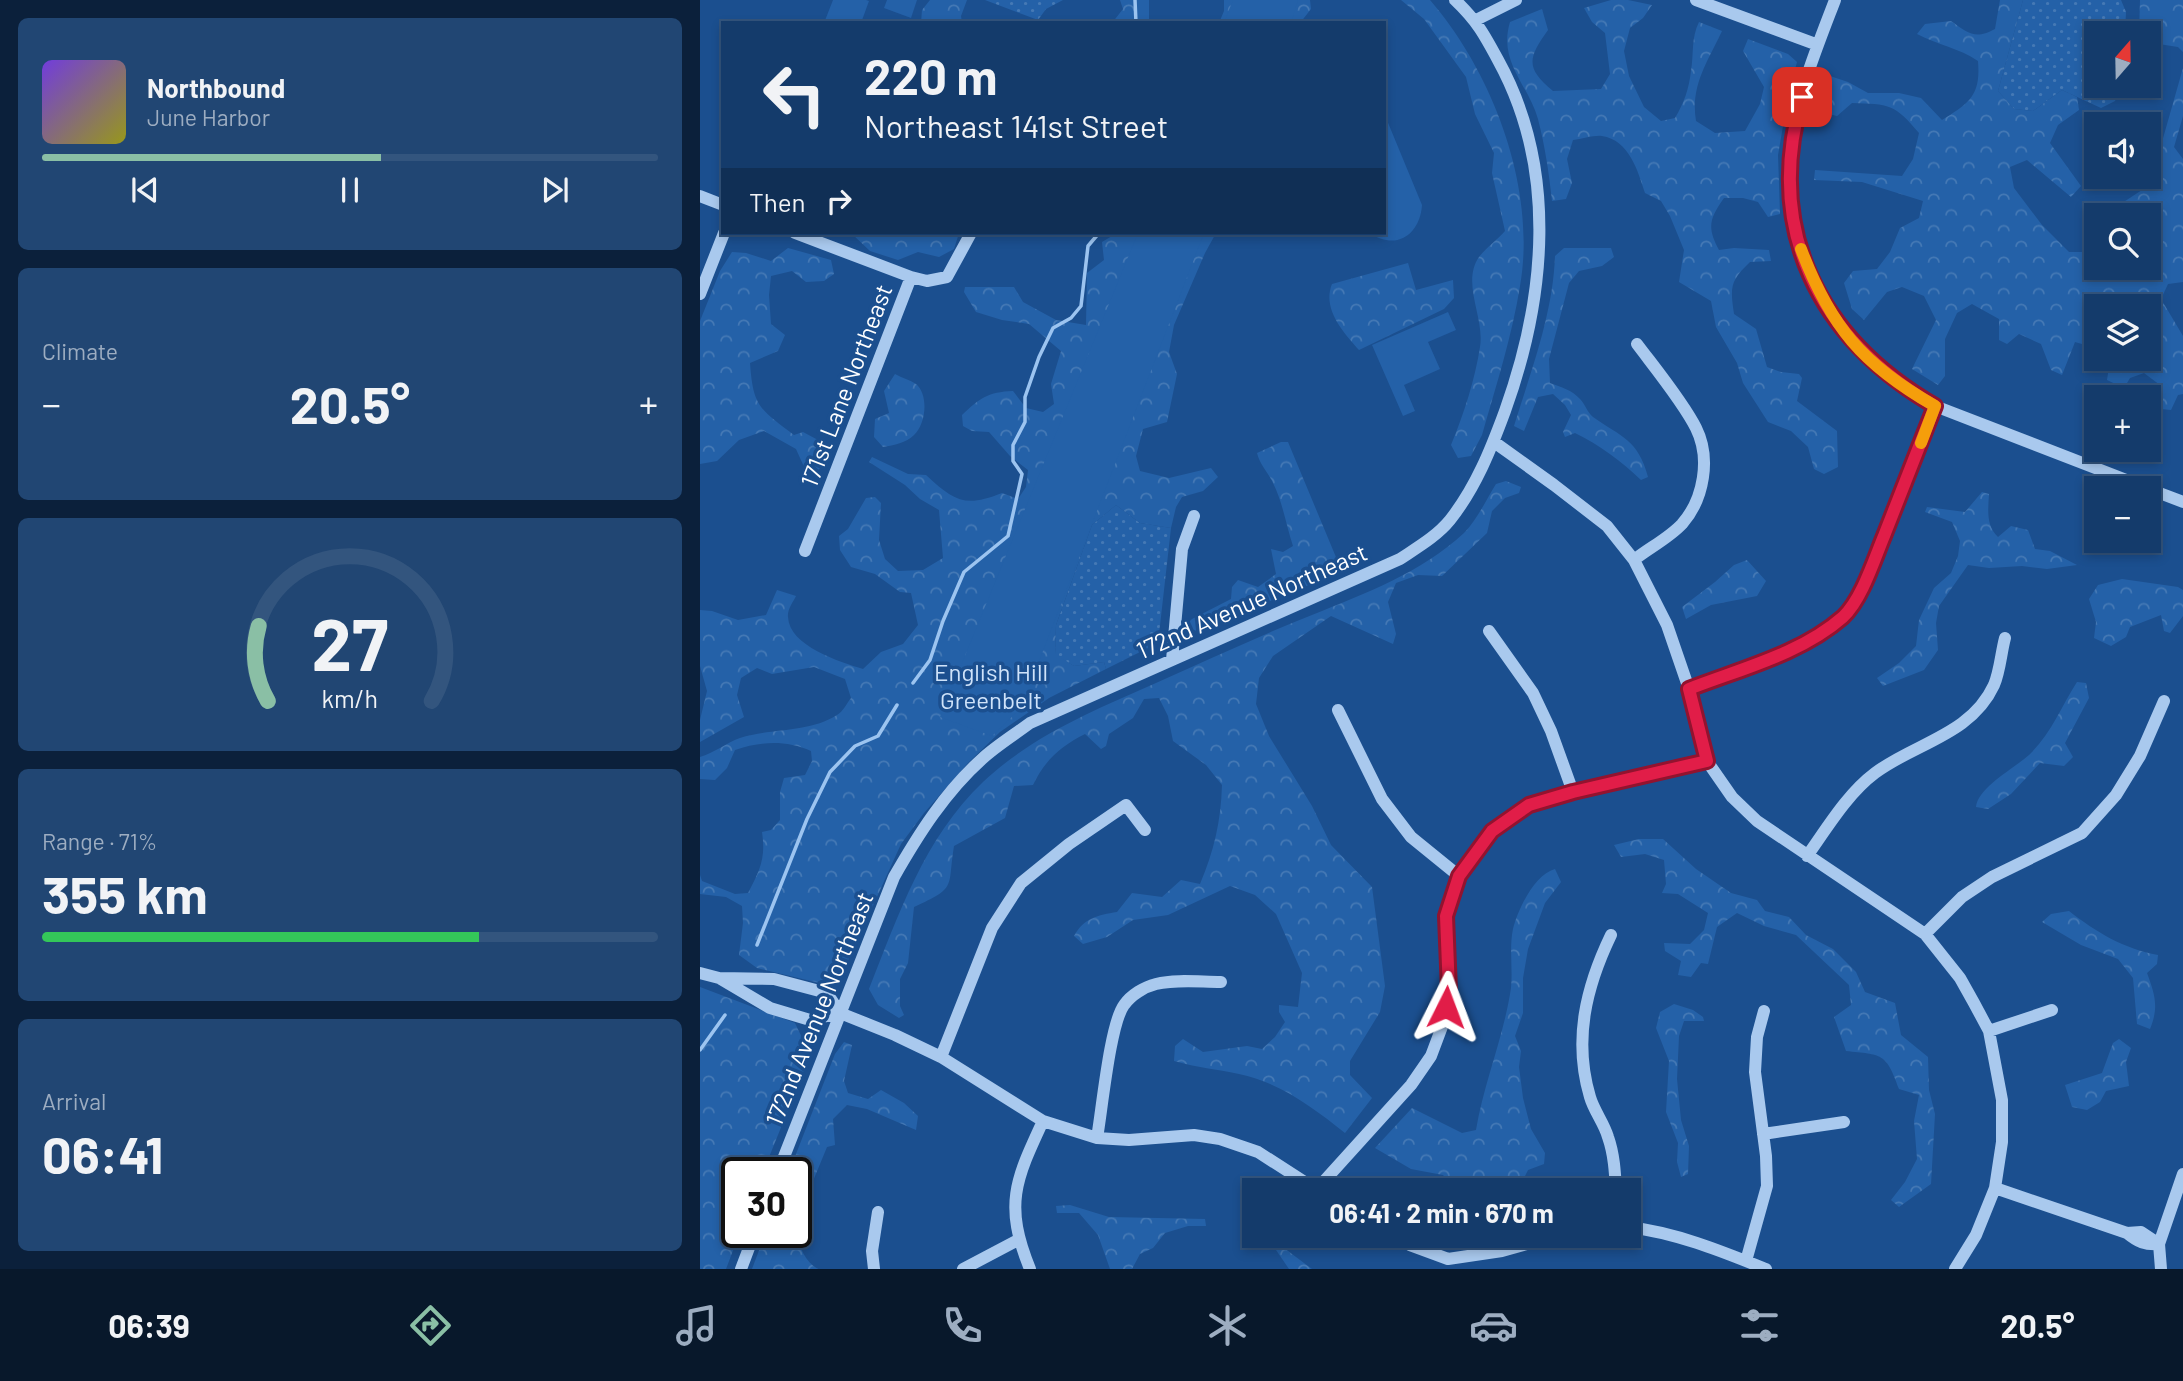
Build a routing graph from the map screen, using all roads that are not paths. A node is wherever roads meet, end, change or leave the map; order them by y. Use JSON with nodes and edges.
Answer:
{"nodes":[{"id":1,"x":1455,"y":0,"type":"edge"},
{"id":2,"x":1516,"y":0,"type":"edge"},
{"id":3,"x":1696,"y":0,"type":"edge"},
{"id":4,"x":1835,"y":0,"type":"edge"},
{"id":5,"x":1476,"y":20,"type":"junction"},
{"id":6,"x":1818,"y":45,"type":"junction"},
{"id":7,"x":700,"y":196,"type":"edge"},
{"id":8,"x":721,"y":204,"type":"edge"},
{"id":9,"x":723,"y":235,"type":"edge"},
{"id":10,"x":800,"y":235,"type":"edge"},
{"id":11,"x":970,"y":235,"type":"edge"},
{"id":12,"x":911,"y":277,"type":"junction"},
{"id":13,"x":700,"y":294,"type":"edge"},
{"id":14,"x":1637,"y":344,"type":"dead end"},
{"id":15,"x":1935,"y":406,"type":"junction"},
{"id":16,"x":1494,"y":442,"type":"junction"},
{"id":17,"x":2115,"y":476,"type":"edge"},
{"id":18,"x":2161,"y":494,"type":"edge"},
{"id":19,"x":2183,"y":502,"type":"edge"},
{"id":20,"x":1194,"y":516,"type":"dead end"},
{"id":21,"x":805,"y":551,"type":"dead end"},
{"id":22,"x":1634,"y":559,"type":"junction"},
{"id":23,"x":1489,"y":631,"type":"dead end"},
{"id":24,"x":2005,"y":638,"type":"dead end"},
{"id":25,"x":1172,"y":660,"type":"junction"},
{"id":26,"x":1689,"y":689,"type":"junction"},
{"id":27,"x":2164,"y":701,"type":"dead end"},
{"id":28,"x":1338,"y":710,"type":"dead end"},
{"id":29,"x":1707,"y":761,"type":"junction"},
{"id":30,"x":1573,"y":792,"type":"junction"},
{"id":31,"x":1145,"y":830,"type":"dead end"},
{"id":32,"x":1807,"y":856,"type":"junction"},
{"id":33,"x":1459,"y":876,"type":"junction"},
{"id":34,"x":1925,"y":934,"type":"junction"},
{"id":35,"x":1611,"y":935,"type":"dead end"},
{"id":36,"x":700,"y":973,"type":"edge"},
{"id":37,"x":719,"y":978,"type":"junction"},
{"id":38,"x":1221,"y":982,"type":"dead end"},
{"id":39,"x":2052,"y":1010,"type":"dead end"},
{"id":40,"x":1763,"y":1011,"type":"dead end"},
{"id":41,"x":840,"y":1013,"type":"junction"},
{"id":42,"x":1989,"y":1031,"type":"junction"},
{"id":43,"x":941,"y":1057,"type":"junction"},
{"id":44,"x":1043,"y":1121,"type":"junction"},
{"id":45,"x":1844,"y":1122,"type":"dead end"},
{"id":46,"x":1763,"y":1134,"type":"junction"},
{"id":47,"x":1097,"y":1138,"type":"junction"},
{"id":48,"x":784,"y":1157,"type":"edge"},
{"id":49,"x":2183,"y":1174,"type":"edge"},
{"id":50,"x":1298,"y":1178,"type":"edge"},
{"id":51,"x":1328,"y":1178,"type":"edge"},
{"id":52,"x":1616,"y":1178,"type":"edge"},
{"id":53,"x":1995,"y":1188,"type":"junction"},
{"id":54,"x":878,"y":1212,"type":"dead end"},
{"id":55,"x":1641,"y":1229,"type":"edge"},
{"id":56,"x":1018,"y":1240,"type":"junction"},
{"id":57,"x":2160,"y":1244,"type":"junction"},
{"id":58,"x":749,"y":1248,"type":"edge"},
{"id":59,"x":1416,"y":1248,"type":"edge"},
{"id":60,"x":1513,"y":1248,"type":"edge"},
{"id":61,"x":1746,"y":1261,"type":"junction"},
{"id":62,"x":1448,"y":1264,"type":"edge"},
{"id":63,"x":741,"y":1269,"type":"edge"},
{"id":64,"x":874,"y":1269,"type":"edge"},
{"id":65,"x":964,"y":1269,"type":"edge"},
{"id":66,"x":1030,"y":1269,"type":"edge"},
{"id":67,"x":1766,"y":1269,"type":"edge"},
{"id":68,"x":1955,"y":1269,"type":"edge"},
{"id":69,"x":2161,"y":1269,"type":"edge"}],
"edges":[{"from":1,"to":5,"type":"street","name":"172nd Avenue Northeast"},
{"from":2,"to":5,"type":"street"},
{"from":3,"to":6,"type":"street"},
{"from":4,"to":6,"type":"street"},
{"from":5,"to":16,"type":"street","name":"172nd Avenue Northeast"},
{"from":6,"to":15,"type":"street"},
{"from":7,"to":8,"type":"street"},
{"from":9,"to":13,"type":"street"},
{"from":10,"to":12,"type":"street"},
{"from":11,"to":12,"type":"street","name":"171st Lane Northeast"},
{"from":12,"to":21,"type":"street","name":"171st Lane Northeast"},
{"from":14,"to":22,"type":"street"},
{"from":15,"to":17,"type":"street"},
{"from":15,"to":26,"type":"street"},
{"from":16,"to":22,"type":"street"},
{"from":16,"to":25,"type":"street","name":"172nd Avenue Northeast"},
{"from":18,"to":19,"type":"street"},
{"from":20,"to":25,"type":"street"},
{"from":22,"to":26,"type":"street"},
{"from":23,"to":30,"type":"street"},
{"from":24,"to":32,"type":"street"},
{"from":25,"to":41,"type":"street","name":"172nd Avenue Northeast"},
{"from":26,"to":29,"type":"street"},
{"from":27,"to":34,"type":"street"},
{"from":28,"to":33,"type":"street"},
{"from":29,"to":30,"type":"street"},
{"from":29,"to":32,"type":"street"},
{"from":30,"to":33,"type":"street"},
{"from":31,"to":43,"type":"street"},
{"from":32,"to":34,"type":"street"},
{"from":33,"to":51,"type":"street"},
{"from":34,"to":42,"type":"street"},
{"from":35,"to":52,"type":"street"},
{"from":36,"to":37,"type":"street"},
{"from":37,"to":41,"type":"street"},
{"from":37,"to":41,"type":"street"},
{"from":38,"to":47,"type":"street"},
{"from":39,"to":42,"type":"street"},
{"from":40,"to":46,"type":"street"},
{"from":41,"to":43,"type":"street"},
{"from":41,"to":48,"type":"street","name":"172nd Avenue Northeast"},
{"from":42,"to":53,"type":"street"},
{"from":43,"to":44,"type":"street"},
{"from":44,"to":47,"type":"street"},
{"from":44,"to":56,"type":"street"},
{"from":45,"to":46,"type":"street"},
{"from":46,"to":61,"type":"street"},
{"from":47,"to":50,"type":"street"},
{"from":49,"to":57,"type":"street"},
{"from":53,"to":57,"type":"street"},
{"from":53,"to":68,"type":"street"},
{"from":54,"to":64,"type":"street"},
{"from":55,"to":61,"type":"street"},
{"from":56,"to":65,"type":"street"},
{"from":56,"to":66,"type":"street"},
{"from":57,"to":69,"type":"street"},
{"from":58,"to":63,"type":"street"},
{"from":59,"to":62,"type":"street"},
{"from":60,"to":62,"type":"street"},
{"from":61,"to":67,"type":"street"}]}
